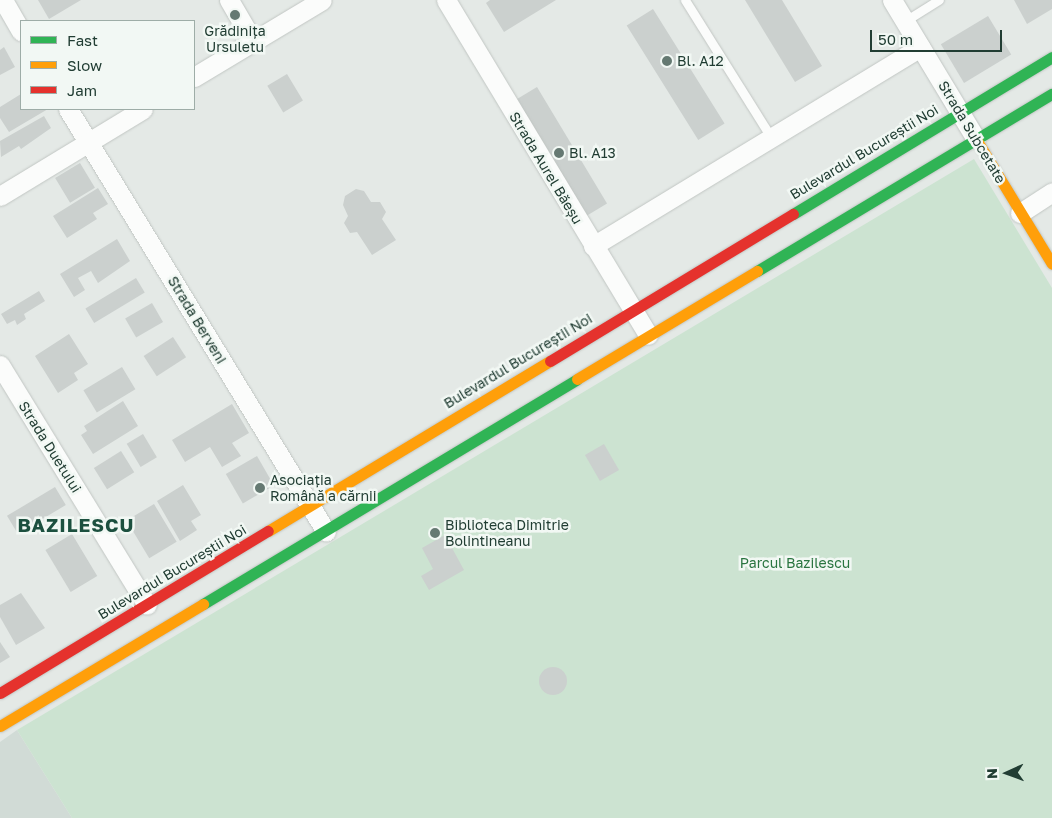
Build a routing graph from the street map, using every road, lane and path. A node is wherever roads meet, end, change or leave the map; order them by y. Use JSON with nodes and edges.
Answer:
{"nodes":[{"id":1,"x":3,"y":0,"type":"edge"},
{"id":2,"x":229,"y":0,"type":"edge"},
{"id":3,"x":322,"y":0,"type":"edge"},
{"id":4,"x":446,"y":0,"type":"edge"},
{"id":5,"x":685,"y":0,"type":"edge"},
{"id":6,"x":892,"y":0,"type":"edge"},
{"id":7,"x":939,"y":0,"type":"edge"},
{"id":8,"x":905,"y":21,"type":"junction"},
{"id":9,"x":20,"y":29,"type":"edge"},
{"id":10,"x":254,"y":41,"type":"junction"},
{"id":11,"x":920,"y":47,"type":"junction"},
{"id":12,"x":1052,"y":57,"type":"edge"},
{"id":13,"x":195,"y":76,"type":"edge"},
{"id":14,"x":1052,"y":94,"type":"edge"},
{"id":15,"x":69,"y":110,"type":"edge"},
{"id":16,"x":140,"y":110,"type":"edge"},
{"id":17,"x":959,"y":112,"type":"junction"},
{"id":18,"x":771,"y":137,"type":"junction"},
{"id":19,"x":976,"y":139,"type":"junction"},
{"id":20,"x":88,"y":142,"type":"junction"},
{"id":21,"x":1052,"y":192,"type":"edge"},
{"id":22,"x":0,"y":196,"type":"edge"},
{"id":23,"x":1020,"y":213,"type":"junction"},
{"id":24,"x":593,"y":246,"type":"junction"},
{"id":25,"x":1052,"y":264,"type":"edge"},
{"id":26,"x":631,"y":310,"type":"junction"},
{"id":27,"x":648,"y":335,"type":"junction"},
{"id":28,"x":0,"y":365,"type":"edge"},
{"id":29,"x":310,"y":506,"type":"junction"},
{"id":30,"x":326,"y":531,"type":"junction"},
{"id":31,"x":147,"y":605,"type":"junction"},
{"id":32,"x":0,"y":692,"type":"edge"},
{"id":33,"x":0,"y":726,"type":"edge"}],
"edges":[{"from":1,"to":9,"type":"street"},
{"from":2,"to":10,"type":"street"},
{"from":3,"to":10,"type":"street"},
{"from":4,"to":24,"type":"street","name":"Strada Aurel Băeșu"},
{"from":5,"to":18,"type":"lane"},
{"from":6,"to":8,"type":"street","name":"Strada Subcetate"},
{"from":7,"to":8,"type":"lane"},
{"from":8,"to":11,"type":"street","name":"Strada Subcetate"},
{"from":10,"to":13,"type":"street"},
{"from":11,"to":17,"type":"street","name":"Strada Subcetate"},
{"from":11,"to":18,"type":"street"},
{"from":12,"to":17,"type":"main road","name":"Bulevardul Bucureștii Noi"},
{"from":14,"to":19,"type":"main road"},
{"from":15,"to":20,"type":"street","name":"Strada Berveni"},
{"from":16,"to":20,"type":"street"},
{"from":17,"to":19,"type":"street","name":"Strada Subcetate"},
{"from":17,"to":26,"type":"main road","name":"Bulevardul Bucureștii Noi"},
{"from":18,"to":24,"type":"street"},
{"from":19,"to":23,"type":"main road","name":"Strada Subcetate"},
{"from":19,"to":27,"type":"main road"},
{"from":20,"to":22,"type":"street"},
{"from":20,"to":29,"type":"street","name":"Strada Berveni"},
{"from":21,"to":23,"type":"street"},
{"from":23,"to":25,"type":"main road","name":"Strada Subcetate"},
{"from":24,"to":26,"type":"street","name":"Strada Aurel Băeșu"},
{"from":26,"to":27,"type":"street","name":"Strada Aurel Băeșu"},
{"from":26,"to":29,"type":"main road","name":"Bulevardul Bucureștii Noi"},
{"from":27,"to":30,"type":"main road"},
{"from":28,"to":31,"type":"street","name":"Strada Duetului"},
{"from":29,"to":30,"type":"street","name":"Strada Berveni"},
{"from":29,"to":31,"type":"main road","name":"Bulevardul Bucureștii Noi"},
{"from":30,"to":33,"type":"main road"},
{"from":31,"to":32,"type":"main road","name":"Bulevardul Bucureștii Noi"}]}
